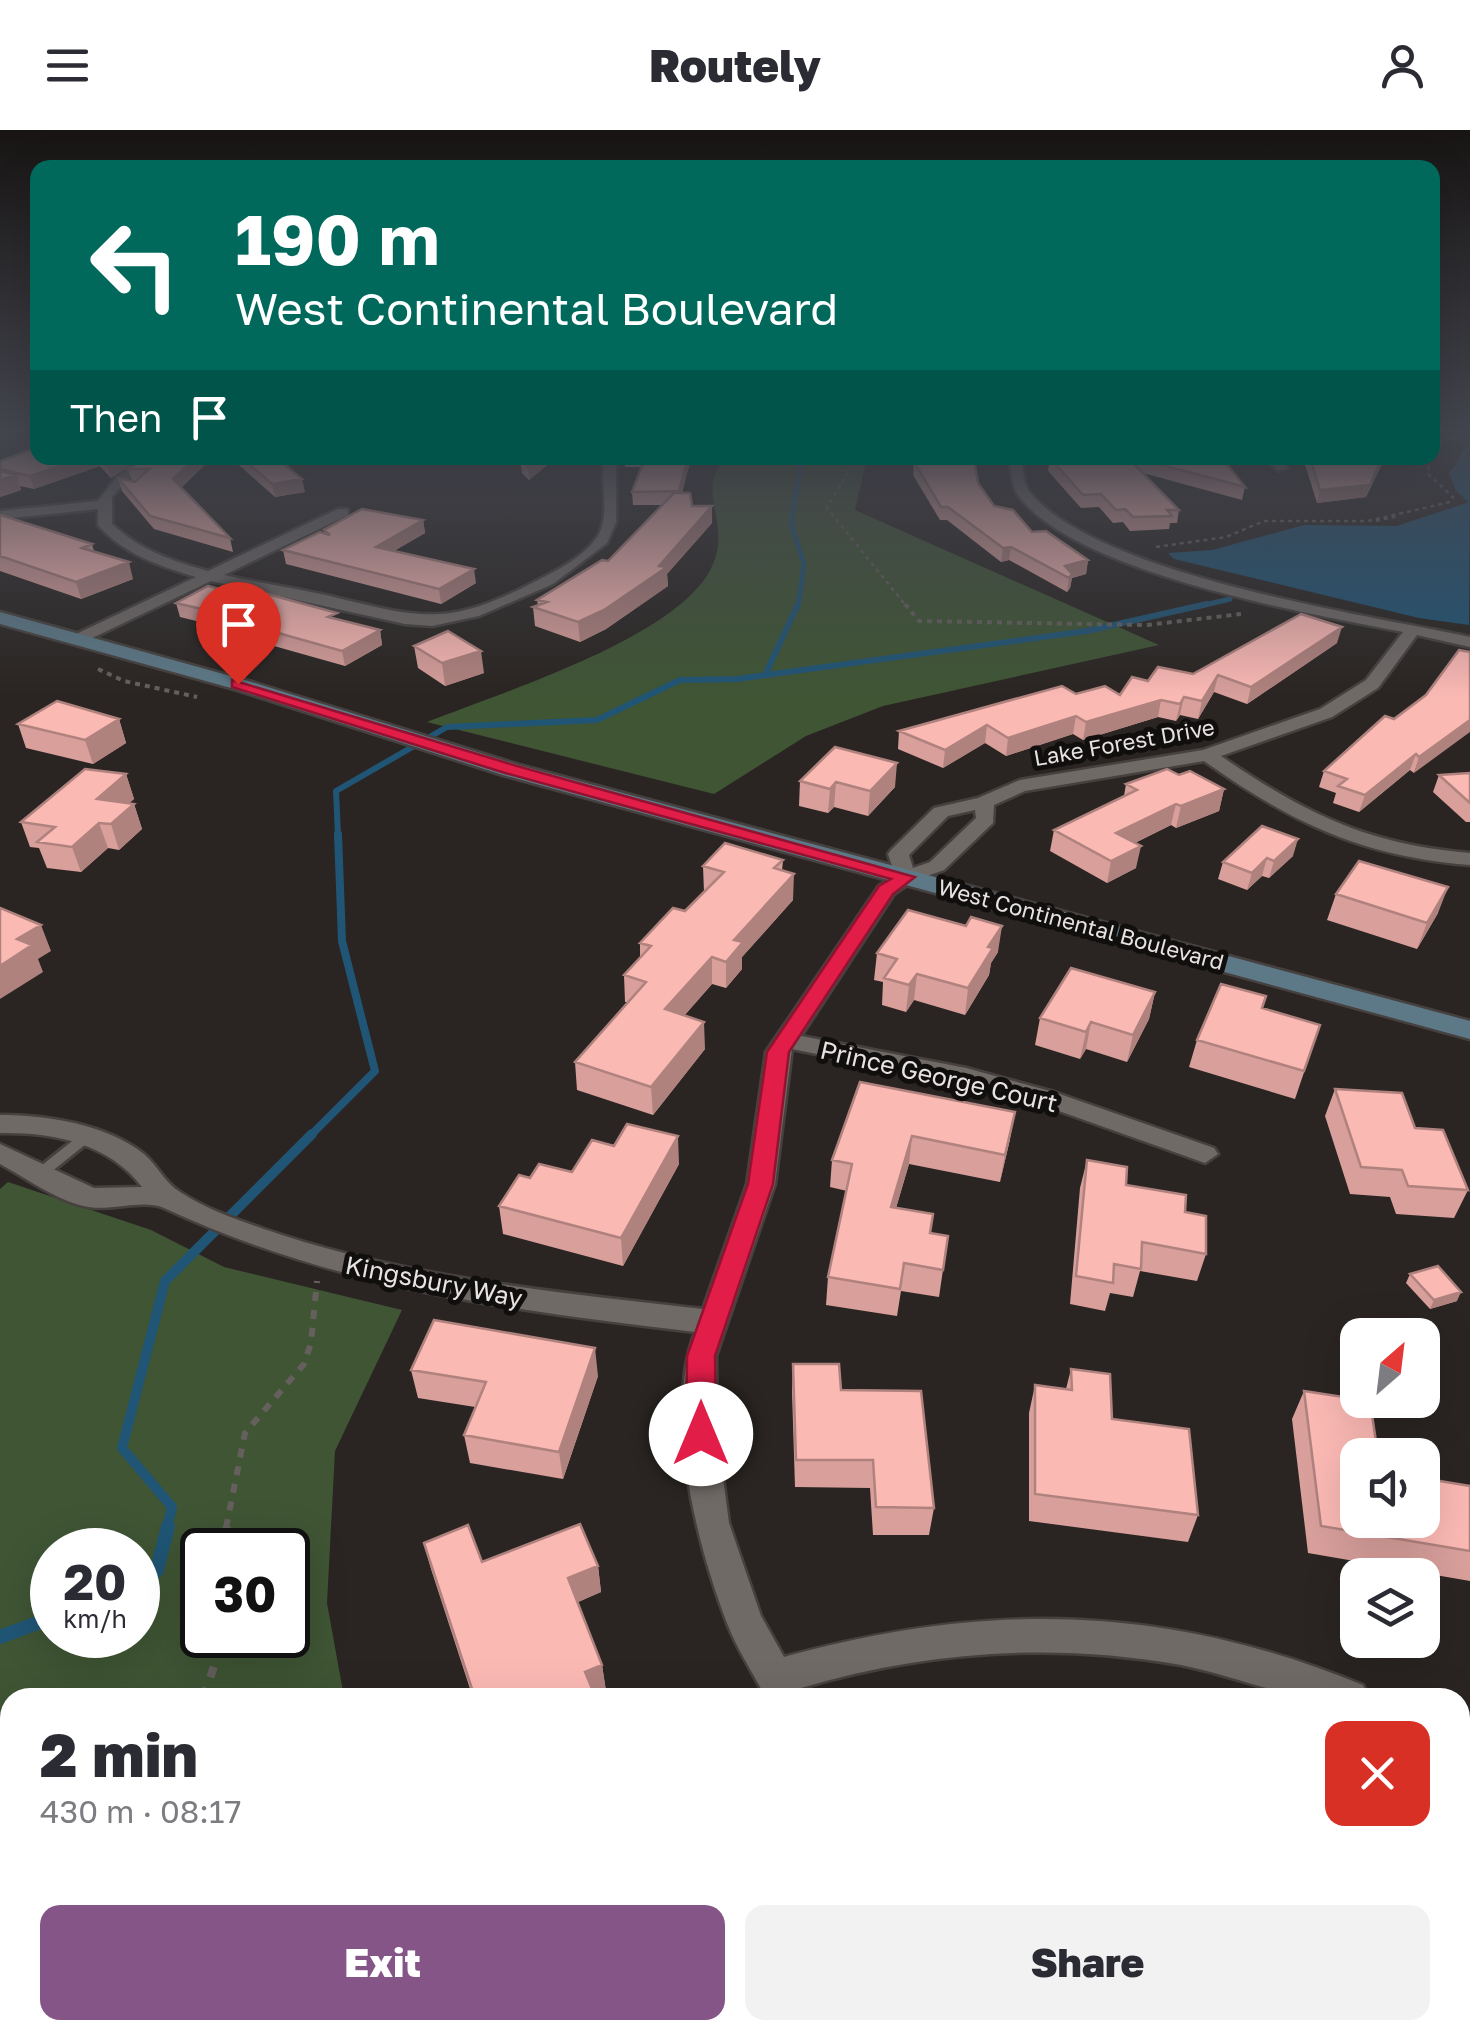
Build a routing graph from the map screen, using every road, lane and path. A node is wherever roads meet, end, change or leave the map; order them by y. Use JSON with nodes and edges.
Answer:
{"nodes":[{"id":1,"x":106,"y":519,"type":"edge"},
{"id":2,"x":328,"y":519,"type":"edge"},
{"id":3,"x":609,"y":519,"type":"edge"},
{"id":4,"x":837,"y":519,"type":"edge"},
{"id":5,"x":1054,"y":519,"type":"edge"},
{"id":6,"x":1390,"y":519,"type":"edge"},
{"id":7,"x":1139,"y":560,"type":"junction"},
{"id":8,"x":212,"y":575,"type":"junction"},
{"id":9,"x":1284,"y":600,"type":"junction"},
{"id":10,"x":0,"y":618,"type":"edge"},
{"id":11,"x":1414,"y":629,"type":"junction"},
{"id":12,"x":78,"y":639,"type":"junction"},
{"id":13,"x":1470,"y":642,"type":"edge"},
{"id":14,"x":1207,"y":756,"type":"junction"},
{"id":15,"x":984,"y":802,"type":"junction"},
{"id":16,"x":1470,"y":859,"type":"edge"},
{"id":17,"x":906,"y":877,"type":"junction"},
{"id":18,"x":1470,"y":1030,"type":"edge"},
{"id":19,"x":785,"y":1040,"type":"junction"},
{"id":20,"x":0,"y":1124,"type":"edge"},
{"id":21,"x":86,"y":1137,"type":"junction"},
{"id":22,"x":0,"y":1152,"type":"edge"},
{"id":23,"x":1205,"y":1154,"type":"dead end"},
{"id":24,"x":41,"y":1173,"type":"junction"},
{"id":25,"x":166,"y":1196,"type":"junction"},
{"id":26,"x":323,"y":1259,"type":"junction"},
{"id":27,"x":713,"y":1322,"type":"junction"},
{"id":28,"x":226,"y":1528,"type":"edge"},
{"id":29,"x":217,"y":1658,"type":"edge"},
{"id":30,"x":781,"y":1687,"type":"edge"},
{"id":31,"x":207,"y":1688,"type":"edge"},
{"id":32,"x":1327,"y":1688,"type":"edge"}],
"edges":[{"from":1,"to":8,"type":"street"},
{"from":2,"to":8,"type":"street"},
{"from":3,"to":8,"type":"street"},
{"from":4,"to":9,"type":"path"},
{"from":5,"to":7,"type":"street"},
{"from":6,"to":7,"type":"path"},
{"from":7,"to":9,"type":"street"},
{"from":8,"to":12,"type":"street"},
{"from":9,"to":11,"type":"street"},
{"from":10,"to":12,"type":"main road","name":"West Continental Boulevard"},
{"from":11,"to":13,"type":"street"},
{"from":11,"to":14,"type":"street","name":"Lake Forest Drive"},
{"from":12,"to":17,"type":"main road","name":"West Continental Boulevard"},
{"from":14,"to":15,"type":"street","name":"Lake Forest Drive"},
{"from":14,"to":16,"type":"street"},
{"from":15,"to":17,"type":"street"},
{"from":15,"to":17,"type":"street","name":"Lake Forest Drive"},
{"from":17,"to":18,"type":"main road","name":"West Continental Boulevard"},
{"from":17,"to":19,"type":"street"},
{"from":19,"to":23,"type":"street","name":"Prince George Court"},
{"from":19,"to":27,"type":"street"},
{"from":20,"to":21,"type":"street","name":"Kingsbury Way"},
{"from":21,"to":24,"type":"lane"},
{"from":21,"to":25,"type":"street","name":"Kingsbury Way"},
{"from":22,"to":24,"type":"street","name":"Kingsbury Way"},
{"from":24,"to":25,"type":"street","name":"Kingsbury Way"},
{"from":25,"to":26,"type":"street","name":"Kingsbury Way"},
{"from":26,"to":27,"type":"street","name":"Kingsbury Way"},
{"from":26,"to":28,"type":"path"},
{"from":27,"to":30,"type":"street"},
{"from":29,"to":31,"type":"path"},
{"from":30,"to":32,"type":"street"}]}
